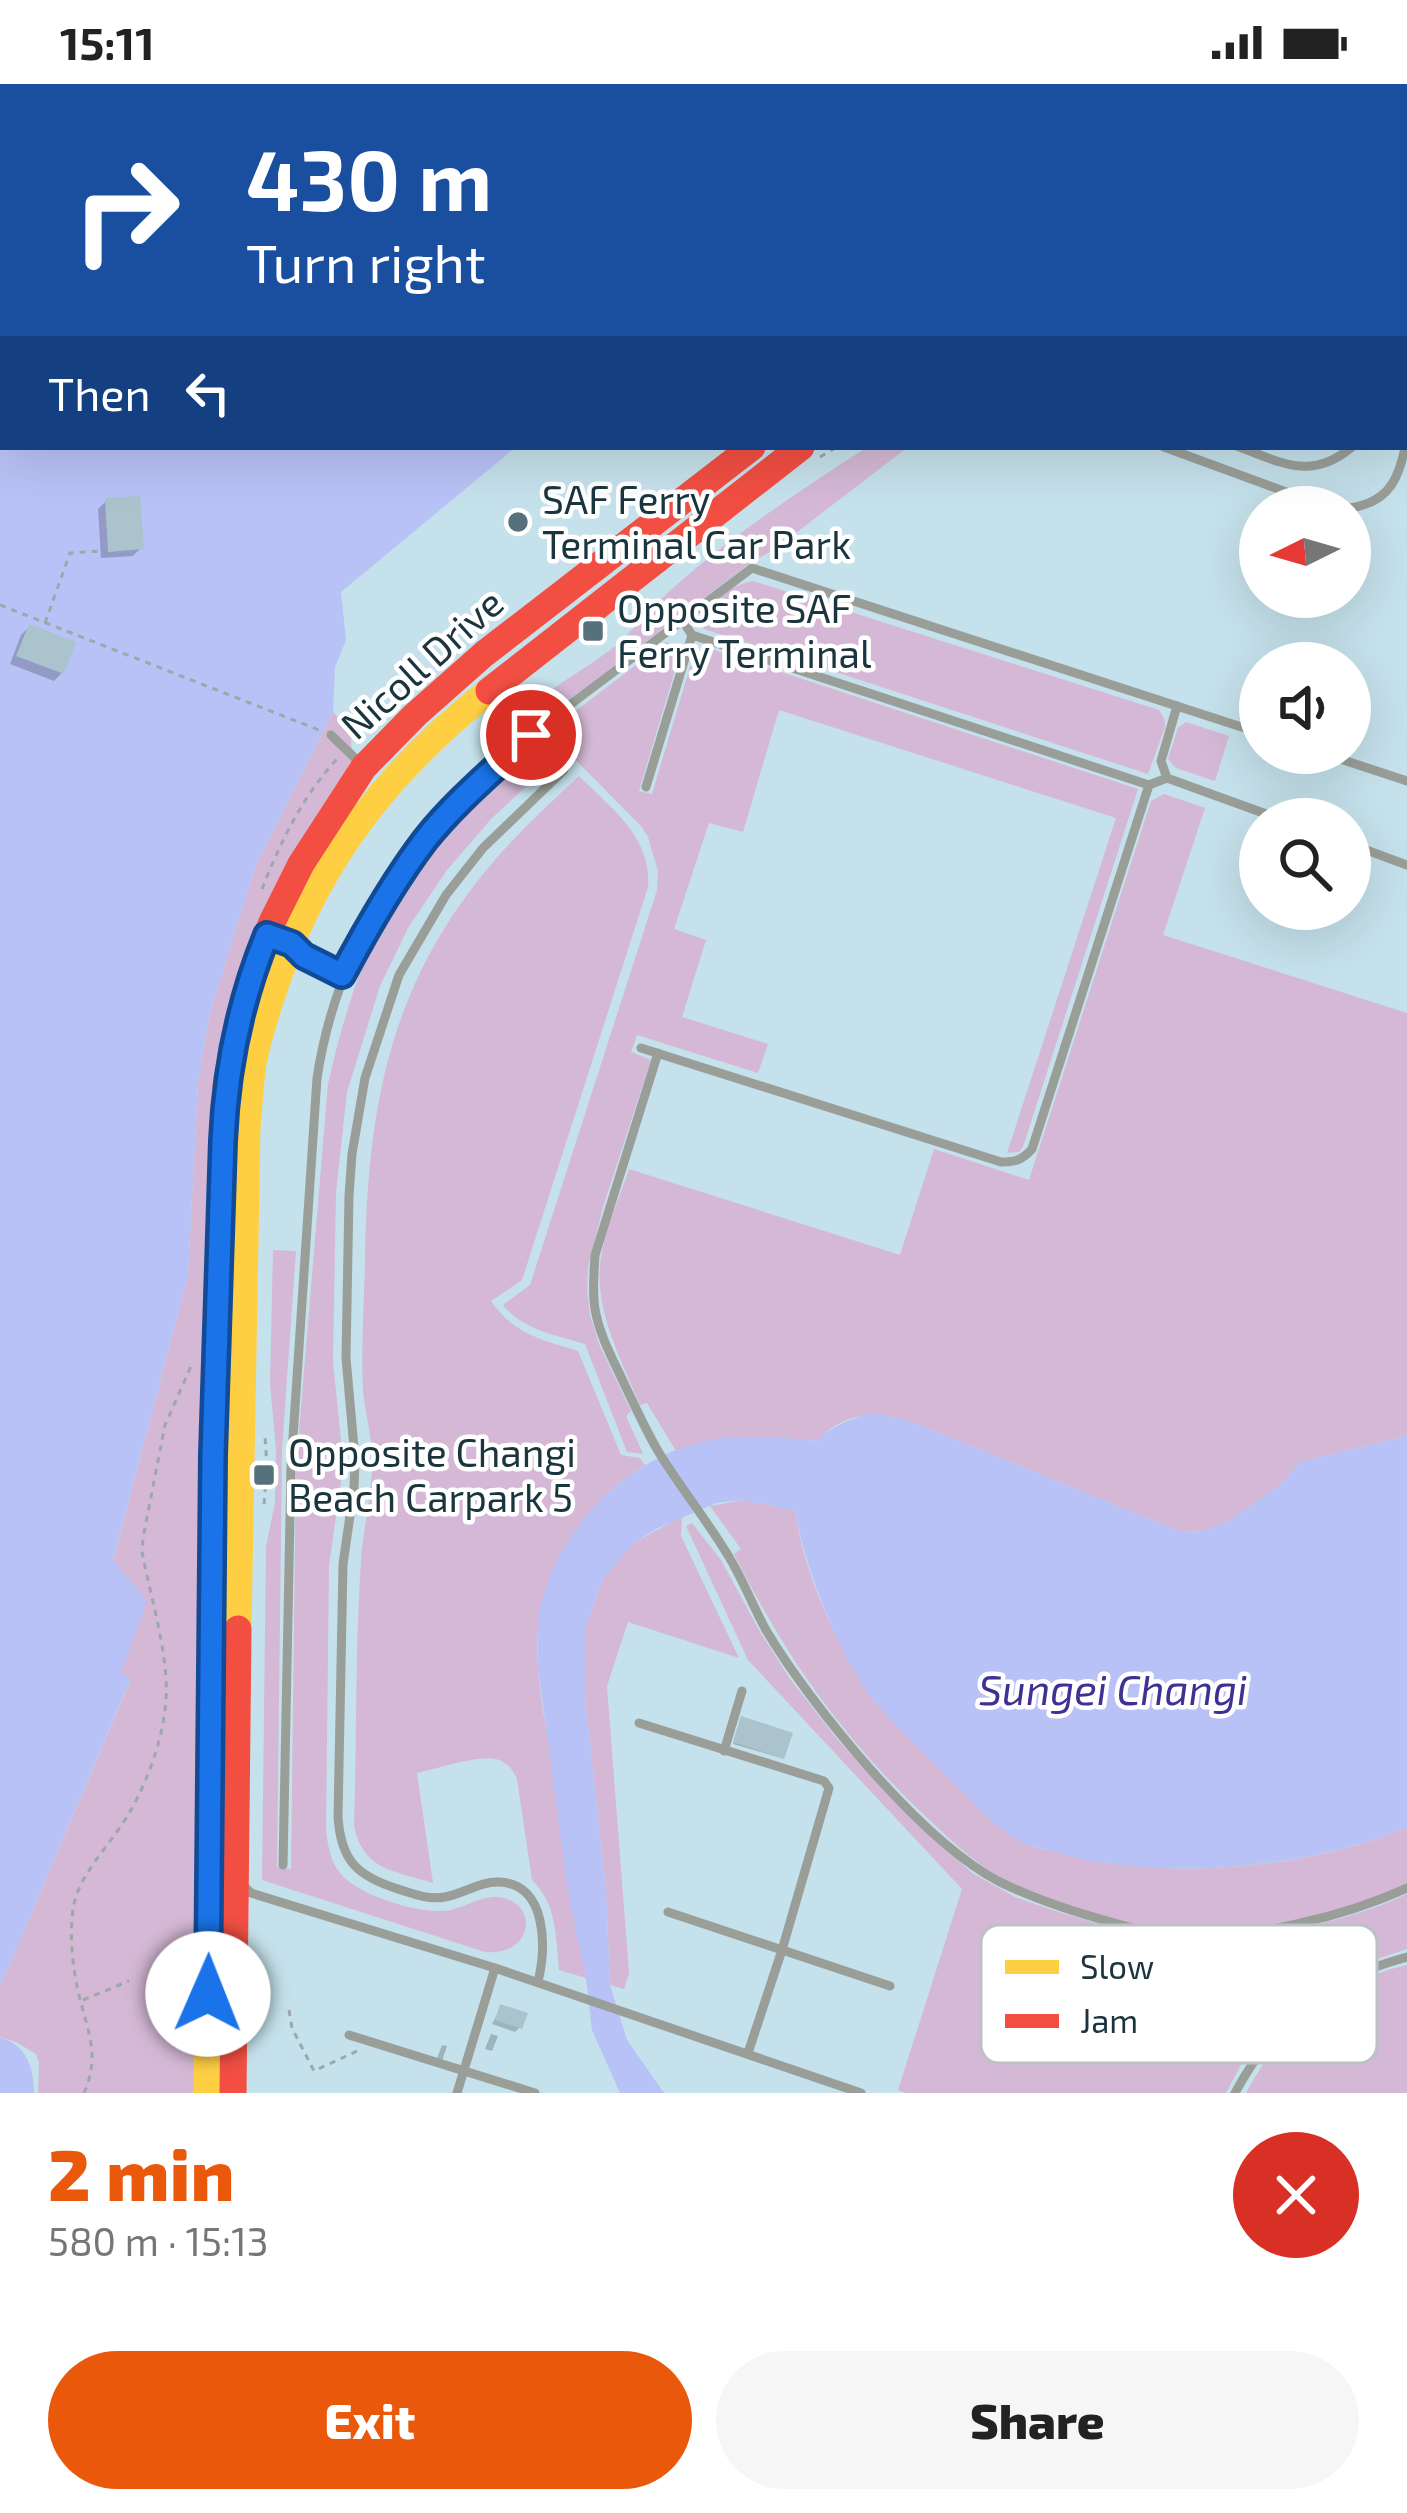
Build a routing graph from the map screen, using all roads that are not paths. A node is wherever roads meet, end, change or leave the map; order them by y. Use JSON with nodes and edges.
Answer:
{"nodes":[{"id":1,"x":748,"y":450,"type":"edge"},
{"id":2,"x":797,"y":450,"type":"edge"},
{"id":3,"x":1172,"y":450,"type":"edge"},
{"id":4,"x":1247,"y":450,"type":"edge"},
{"id":5,"x":1348,"y":450,"type":"edge"},
{"id":6,"x":1404,"y":450,"type":"edge"},
{"id":7,"x":1270,"y":486,"type":"edge"},
{"id":8,"x":1371,"y":503,"type":"edge"},
{"id":9,"x":683,"y":620,"type":"junction"},
{"id":10,"x":692,"y":635,"type":"junction"},
{"id":11,"x":1177,"y":706,"type":"junction"},
{"id":12,"x":555,"y":716,"type":"dead end"},
{"id":13,"x":1239,"y":726,"type":"edge"},
{"id":14,"x":332,"y":735,"type":"road end"},
{"id":15,"x":531,"y":735,"type":"dead end"},
{"id":16,"x":364,"y":767,"type":"junction"},
{"id":17,"x":1371,"y":769,"type":"edge"},
{"id":18,"x":564,"y":770,"type":"dead end"},
{"id":19,"x":1167,"y":778,"type":"junction"},
{"id":20,"x":1407,"y":781,"type":"edge"},
{"id":21,"x":1150,"y":785,"type":"junction"},
{"id":22,"x":386,"y":787,"type":"junction"},
{"id":23,"x":646,"y":787,"type":"dead end"},
{"id":24,"x":1239,"y":804,"type":"edge"},
{"id":25,"x":1371,"y":852,"type":"edge"},
{"id":26,"x":1407,"y":865,"type":"edge"},
{"id":27,"x":280,"y":939,"type":"junction"},
{"id":28,"x":342,"y":975,"type":"junction"},
{"id":29,"x":641,"y":1048,"type":"dead end"},
{"id":30,"x":658,"y":1054,"type":"junction"},
{"id":31,"x":742,"y":1691,"type":"dead end"},
{"id":32,"x":640,"y":1723,"type":"dead end"},
{"id":33,"x":724,"y":1750,"type":"junction"},
{"id":34,"x":283,"y":1865,"type":"dead end"},
{"id":35,"x":223,"y":1876,"type":"junction"},
{"id":36,"x":1407,"y":1888,"type":"edge"},
{"id":37,"x":668,"y":1912,"type":"dead end"},
{"id":38,"x":1124,"y":1925,"type":"edge"},
{"id":39,"x":1282,"y":1925,"type":"edge"},
{"id":40,"x":782,"y":1950,"type":"junction"},
{"id":41,"x":1407,"y":1957,"type":"edge"},
{"id":42,"x":1377,"y":1967,"type":"edge"},
{"id":43,"x":494,"y":1968,"type":"junction"},
{"id":44,"x":538,"y":1982,"type":"junction"},
{"id":45,"x":890,"y":1986,"type":"dead end"},
{"id":46,"x":349,"y":2035,"type":"dead end"},
{"id":47,"x":748,"y":2053,"type":"junction"},
{"id":48,"x":1254,"y":2063,"type":"edge"},
{"id":49,"x":464,"y":2072,"type":"junction"},
{"id":50,"x":220,"y":2085,"type":"edge"},
{"id":51,"x":457,"y":2093,"type":"edge"},
{"id":52,"x":535,"y":2093,"type":"edge"},
{"id":53,"x":861,"y":2093,"type":"edge"},
{"id":54,"x":1235,"y":2093,"type":"edge"}],
"edges":[{"from":1,"to":16,"type":"main road","name":"Nicoll Drive"},
{"from":2,"to":22,"type":"main road","name":"Nicoll Drive"},
{"from":3,"to":7,"type":"lane"},
{"from":4,"to":5,"type":"lane"},
{"from":6,"to":8,"type":"lane"},
{"from":9,"to":10,"type":"lane"},
{"from":9,"to":11,"type":"lane"},
{"from":9,"to":12,"type":"lane"},
{"from":10,"to":21,"type":"lane"},
{"from":10,"to":23,"type":"lane"},
{"from":11,"to":13,"type":"lane"},
{"from":11,"to":19,"type":"lane"},
{"from":14,"to":16,"type":"lane"},
{"from":15,"to":28,"type":"lane"},
{"from":16,"to":22,"type":"lane"},
{"from":16,"to":27,"type":"main road","name":"Nicoll Drive"},
{"from":17,"to":20,"type":"lane"},
{"from":18,"to":44,"type":"lane"},
{"from":19,"to":21,"type":"lane"},
{"from":19,"to":24,"type":"lane"},
{"from":21,"to":30,"type":"lane"},
{"from":22,"to":27,"type":"main road","name":"Nicoll Drive"},
{"from":25,"to":26,"type":"lane"},
{"from":27,"to":28,"type":"lane"},
{"from":27,"to":35,"type":"main road","name":"Nicoll Drive"},
{"from":28,"to":34,"type":"lane"},
{"from":29,"to":30,"type":"lane"},
{"from":30,"to":38,"type":"lane"},
{"from":31,"to":33,"type":"lane"},
{"from":32,"to":33,"type":"lane"},
{"from":33,"to":40,"type":"lane"},
{"from":35,"to":43,"type":"lane"},
{"from":35,"to":50,"type":"main road","name":"Nicoll Drive"},
{"from":36,"to":39,"type":"lane"},
{"from":37,"to":40,"type":"lane"},
{"from":40,"to":45,"type":"lane"},
{"from":40,"to":47,"type":"lane"},
{"from":41,"to":42,"type":"lane"},
{"from":43,"to":44,"type":"lane"},
{"from":43,"to":49,"type":"lane"},
{"from":44,"to":47,"type":"lane"},
{"from":46,"to":49,"type":"lane"},
{"from":47,"to":53,"type":"lane"},
{"from":48,"to":54,"type":"lane"},
{"from":49,"to":51,"type":"lane"},
{"from":49,"to":52,"type":"lane"}]}
